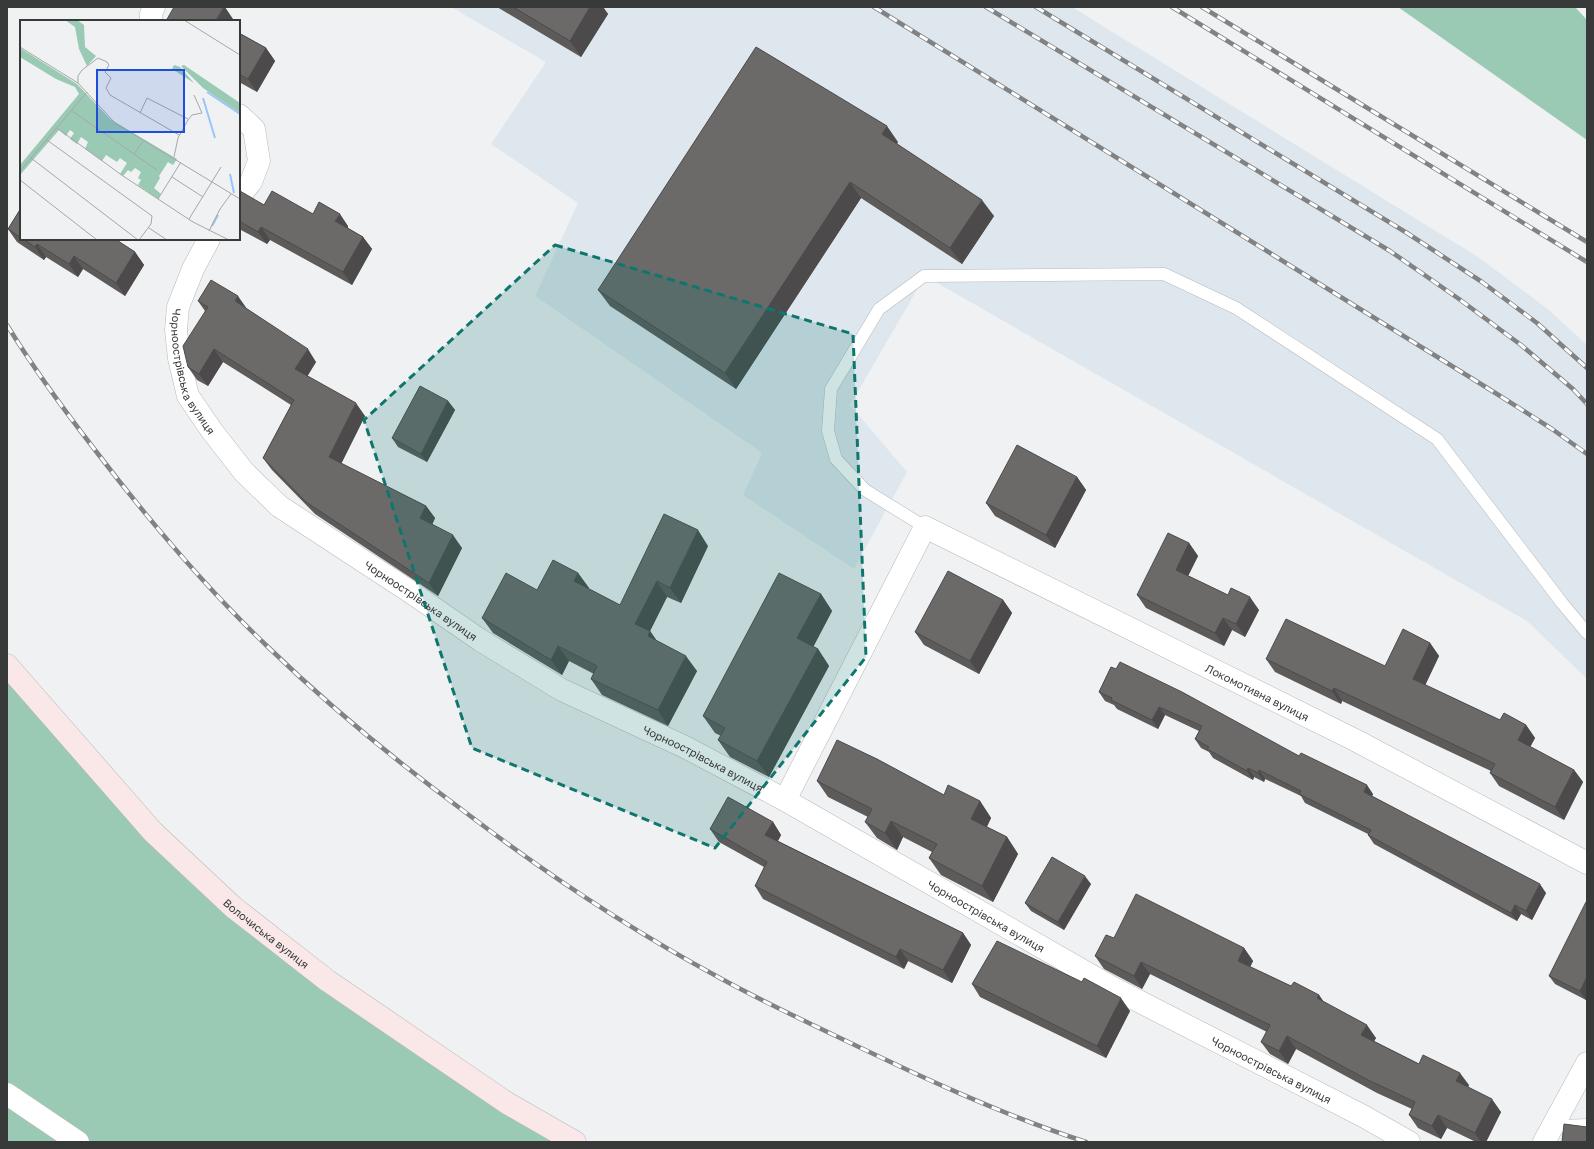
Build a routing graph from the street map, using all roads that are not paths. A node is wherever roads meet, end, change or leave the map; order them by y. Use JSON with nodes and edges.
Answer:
{"nodes":[{"id":1,"x":154,"y":7,"type":"edge"},
{"id":2,"x":151,"y":20,"type":"edge"},
{"id":3,"x":240,"y":116,"type":"edge"},
{"id":4,"x":240,"y":197,"type":"edge"},
{"id":5,"x":209,"y":240,"type":"edge"},
{"id":6,"x":925,"y":527,"type":"junction"},
{"id":7,"x":1587,"y":632,"type":"edge"},
{"id":8,"x":7,"y":665,"type":"edge"},
{"id":9,"x":785,"y":800,"type":"junction"},
{"id":10,"x":1587,"y":863,"type":"edge"},
{"id":11,"x":1587,"y":1062,"type":"edge"},
{"id":12,"x":7,"y":1094,"type":"edge"},
{"id":13,"x":1587,"y":1125,"type":"edge"},
{"id":14,"x":1548,"y":1134,"type":"edge"},
{"id":15,"x":78,"y":1142,"type":"edge"},
{"id":16,"x":575,"y":1142,"type":"edge"},
{"id":17,"x":1409,"y":1142,"type":"edge"}],
"edges":[{"from":1,"to":2,"type":"street"},
{"from":3,"to":4,"type":"street"},
{"from":5,"to":9,"type":"street","name":"Чорноострівська вулиця"},
{"from":6,"to":7,"type":"lane"},
{"from":6,"to":9,"type":"street"},
{"from":6,"to":10,"type":"street","name":"Локомотивна вулиця"},
{"from":8,"to":16,"type":"main road","name":"Волочиська вулиця"},
{"from":9,"to":17,"type":"street","name":"Чорноострівська вулиця"},
{"from":11,"to":14,"type":"street"},
{"from":12,"to":15,"type":"street"},
{"from":13,"to":14,"type":"lane"}]}
